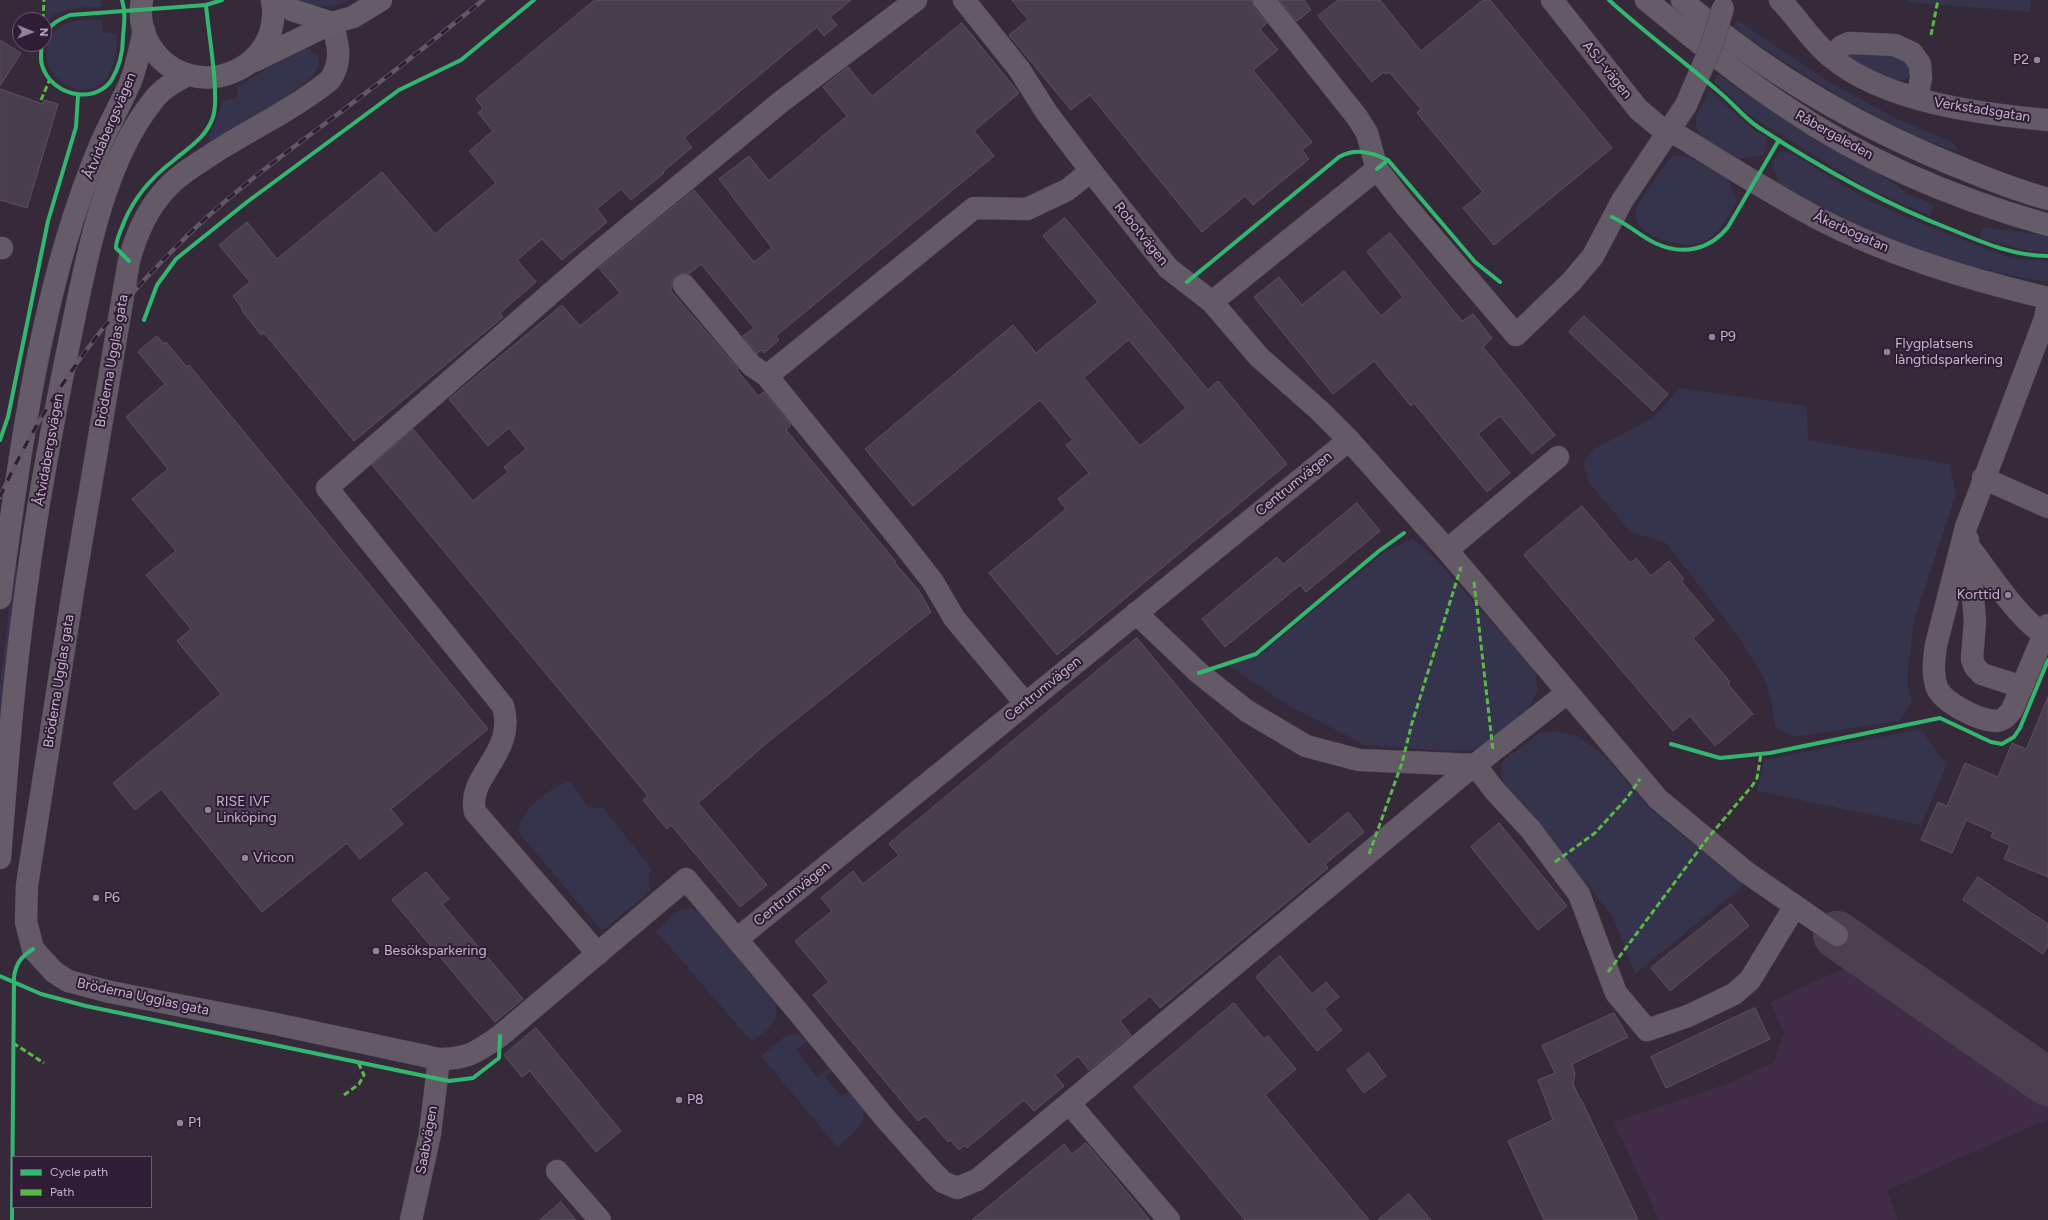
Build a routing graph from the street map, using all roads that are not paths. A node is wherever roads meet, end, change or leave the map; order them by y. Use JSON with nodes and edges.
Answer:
{"nodes":[{"id":1,"x":142,"y":0,"type":"edge"},
{"id":2,"x":272,"y":0,"type":"edge"},
{"id":3,"x":278,"y":0,"type":"edge"},
{"id":4,"x":381,"y":0,"type":"edge"},
{"id":5,"x":916,"y":0,"type":"edge"},
{"id":6,"x":964,"y":0,"type":"edge"},
{"id":7,"x":1264,"y":0,"type":"edge"},
{"id":8,"x":1552,"y":0,"type":"edge"},
{"id":9,"x":1646,"y":0,"type":"edge"},
{"id":10,"x":1682,"y":0,"type":"edge"},
{"id":11,"x":1780,"y":0,"type":"edge"},
{"id":12,"x":1724,"y":4,"type":"edge"},
{"id":13,"x":332,"y":23,"type":"junction"},
{"id":14,"x":144,"y":30,"type":"junction"},
{"id":15,"x":1831,"y":57,"type":"junction"},
{"id":16,"x":251,"y":62,"type":"junction"},
{"id":17,"x":188,"y":75,"type":"junction"},
{"id":18,"x":1917,"y":98,"type":"junction"},
{"id":19,"x":2048,"y":120,"type":"edge"},
{"id":20,"x":1670,"y":131,"type":"junction"},
{"id":21,"x":1377,"y":169,"type":"junction"},
{"id":22,"x":1091,"y":171,"type":"junction"},
{"id":23,"x":2048,"y":199,"type":"edge"},
{"id":24,"x":2048,"y":224,"type":"edge"},
{"id":25,"x":684,"y":285,"type":"dead end"},
{"id":26,"x":2048,"y":298,"type":"edge"},
{"id":27,"x":1212,"y":302,"type":"junction"},
{"id":28,"x":2048,"y":302,"type":"edge"},
{"id":29,"x":767,"y":376,"type":"junction"},
{"id":30,"x":1349,"y":440,"type":"junction"},
{"id":31,"x":1558,"y":457,"type":"dead end"},
{"id":32,"x":1983,"y":478,"type":"junction"},
{"id":33,"x":2048,"y":507,"type":"edge"},
{"id":34,"x":1967,"y":537,"type":"junction"},
{"id":35,"x":1447,"y":550,"type":"junction"},
{"id":36,"x":0,"y":598,"type":"edge"},
{"id":37,"x":1136,"y":613,"type":"junction"},
{"id":38,"x":2046,"y":629,"type":"edge"},
{"id":39,"x":2022,"y":687,"type":"junction"},
{"id":40,"x":1567,"y":693,"type":"junction"},
{"id":41,"x":1025,"y":703,"type":"junction"},
{"id":42,"x":1475,"y":765,"type":"junction"},
{"id":43,"x":0,"y":858,"type":"edge"},
{"id":44,"x":1795,"y":906,"type":"junction"},
{"id":45,"x":1837,"y":935,"type":"dead end"},
{"id":46,"x":737,"y":939,"type":"junction"},
{"id":47,"x":598,"y":954,"type":"junction"},
{"id":48,"x":439,"y":1059,"type":"junction"},
{"id":49,"x":1069,"y":1103,"type":"junction"},
{"id":50,"x":557,"y":1171,"type":"dead end"},
{"id":51,"x":411,"y":1220,"type":"edge"},
{"id":52,"x":600,"y":1220,"type":"edge"},
{"id":53,"x":1169,"y":1220,"type":"edge"}],
"edges":[{"from":1,"to":14,"type":"main road"},
{"from":2,"to":16,"type":"main road"},
{"from":3,"to":13,"type":"main road"},
{"from":4,"to":13,"type":"main road"},
{"from":5,"to":47,"type":"street"},
{"from":6,"to":22,"type":"street","name":"Robotvägen"},
{"from":7,"to":21,"type":"street"},
{"from":8,"to":20,"type":"street","name":"ASJ-vägen"},
{"from":9,"to":24,"type":"main road","name":"Råbergaleden"},
{"from":10,"to":23,"type":"main road","name":"Råbergaleden"},
{"from":11,"to":15,"type":"street","name":"Verkstadsgatan"},
{"from":12,"to":20,"type":"street","bridge":true},
{"from":13,"to":16,"type":"main road"},
{"from":13,"to":48,"type":"street","name":"Bröderna Ugglas gata"},
{"from":14,"to":17,"type":"main road"},
{"from":14,"to":36,"type":"main road","name":"Åtvidabergsvägen"},
{"from":15,"to":18,"type":"street","name":"Verkstadsgatan"},
{"from":15,"to":18,"type":"street","name":"Verkstadsgatan"},
{"from":16,"to":17,"type":"main road"},
{"from":17,"to":43,"type":"main road","name":"Åtvidabergsvägen"},
{"from":18,"to":19,"type":"street","name":"Verkstadsgatan"},
{"from":20,"to":21,"type":"street"},
{"from":20,"to":26,"type":"street","name":"Åkerbogatan"},
{"from":21,"to":27,"type":"street"},
{"from":22,"to":27,"type":"street","name":"Robotvägen"},
{"from":22,"to":29,"type":"street"},
{"from":25,"to":29,"type":"street"},
{"from":27,"to":30,"type":"street","name":"Robotvägen"},
{"from":28,"to":32,"type":"street"},
{"from":29,"to":41,"type":"street"},
{"from":30,"to":35,"type":"street","name":"Robotvägen"},
{"from":30,"to":37,"type":"street","name":"Centrumvägen"},
{"from":31,"to":35,"type":"street"},
{"from":32,"to":33,"type":"street"},
{"from":32,"to":34,"type":"street"},
{"from":34,"to":38,"type":"street"},
{"from":34,"to":39,"type":"street"},
{"from":34,"to":39,"type":"street"},
{"from":35,"to":40,"type":"street","name":"Robotvägen"},
{"from":37,"to":41,"type":"street","name":"Centrumvägen"},
{"from":37,"to":42,"type":"street"},
{"from":38,"to":39,"type":"street"},
{"from":40,"to":42,"type":"street"},
{"from":40,"to":44,"type":"street","name":"Robotvägen"},
{"from":41,"to":46,"type":"street","name":"Centrumvägen"},
{"from":42,"to":44,"type":"street"},
{"from":42,"to":49,"type":"street"},
{"from":44,"to":45,"type":"street","name":"Robotvägen"},
{"from":46,"to":47,"type":"street","name":"Bröderna Ugglas gata"},
{"from":46,"to":49,"type":"street"},
{"from":47,"to":48,"type":"street","name":"Bröderna Ugglas gata"},
{"from":48,"to":51,"type":"street","name":"Saabvägen"},
{"from":49,"to":53,"type":"street"},
{"from":50,"to":52,"type":"street"}]}
